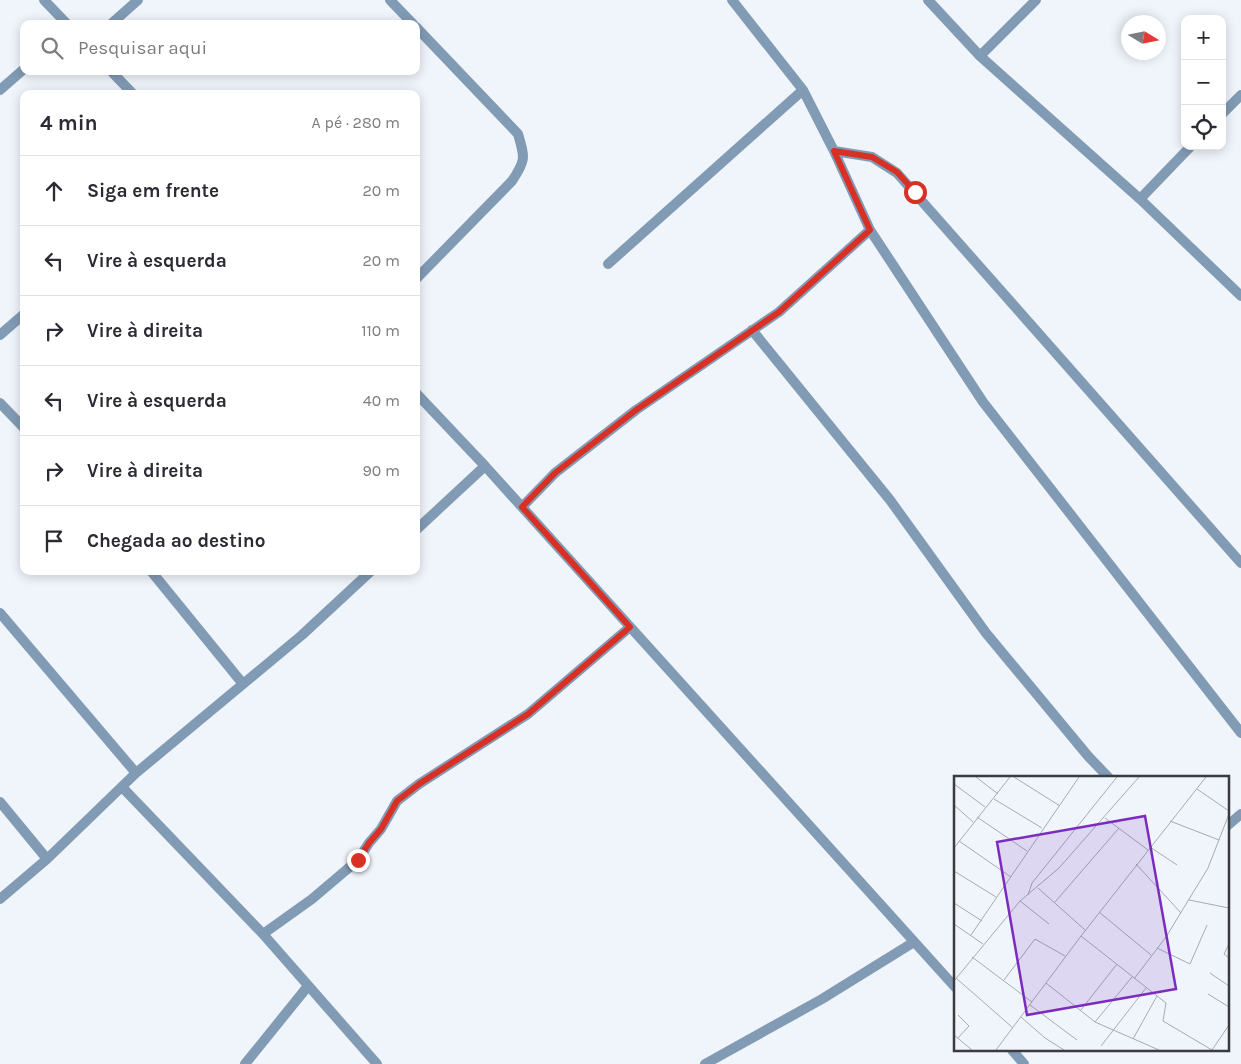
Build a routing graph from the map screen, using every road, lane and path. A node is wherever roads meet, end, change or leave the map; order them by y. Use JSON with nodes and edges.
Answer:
{"nodes":[{"id":1,"x":44,"y":0,"type":"edge"},
{"id":2,"x":138,"y":0,"type":"edge"},
{"id":3,"x":390,"y":0,"type":"edge"},
{"id":4,"x":732,"y":0,"type":"edge"},
{"id":5,"x":928,"y":0,"type":"edge"},
{"id":6,"x":1036,"y":0,"type":"edge"},
{"id":7,"x":63,"y":20,"type":"edge"},
{"id":8,"x":116,"y":20,"type":"edge"},
{"id":9,"x":409,"y":20,"type":"edge"},
{"id":10,"x":420,"y":31,"type":"edge"},
{"id":11,"x":980,"y":56,"type":"junction"},
{"id":12,"x":20,"y":72,"type":"edge"},
{"id":13,"x":115,"y":75,"type":"edge"},
{"id":14,"x":0,"y":90,"type":"edge"},
{"id":15,"x":129,"y":90,"type":"edge"},
{"id":16,"x":803,"y":90,"type":"junction"},
{"id":17,"x":1241,"y":95,"type":"edge"},
{"id":18,"x":1226,"y":110,"type":"edge"},
{"id":19,"x":1187,"y":150,"type":"edge"},
{"id":20,"x":834,"y":151,"type":"junction"},
{"id":21,"x":1140,"y":199,"type":"junction"},
{"id":22,"x":870,"y":230,"type":"junction"},
{"id":23,"x":608,"y":264,"type":"dead end"},
{"id":24,"x":420,"y":275,"type":"edge"},
{"id":25,"x":1241,"y":296,"type":"edge"},
{"id":26,"x":20,"y":318,"type":"edge"},
{"id":27,"x":752,"y":330,"type":"junction"},
{"id":28,"x":0,"y":335,"type":"edge"},
{"id":29,"x":420,"y":397,"type":"edge"},
{"id":30,"x":0,"y":403,"type":"edge"},
{"id":31,"x":20,"y":424,"type":"edge"},
{"id":32,"x":485,"y":466,"type":"junction"},
{"id":33,"x":522,"y":507,"type":"junction"},
{"id":34,"x":420,"y":526,"type":"edge"},
{"id":35,"x":1241,"y":563,"type":"edge"},
{"id":36,"x":154,"y":575,"type":"edge"},
{"id":37,"x":367,"y":575,"type":"edge"},
{"id":38,"x":0,"y":612,"type":"edge"},
{"id":39,"x":630,"y":627,"type":"junction"},
{"id":40,"x":244,"y":684,"type":"junction"},
{"id":41,"x":1241,"y":733,"type":"edge"},
{"id":42,"x":136,"y":773,"type":"junction"},
{"id":43,"x":1107,"y":776,"type":"edge"},
{"id":44,"x":122,"y":787,"type":"junction"},
{"id":45,"x":0,"y":802,"type":"edge"},
{"id":46,"x":1241,"y":814,"type":"edge"},
{"id":47,"x":1228,"y":825,"type":"edge"},
{"id":48,"x":47,"y":858,"type":"junction"},
{"id":49,"x":0,"y":900,"type":"edge"},
{"id":50,"x":263,"y":934,"type":"junction"},
{"id":51,"x":914,"y":942,"type":"junction"},
{"id":52,"x":308,"y":986,"type":"junction"},
{"id":53,"x":954,"y":986,"type":"edge"},
{"id":54,"x":245,"y":1064,"type":"edge"},
{"id":55,"x":377,"y":1064,"type":"edge"},
{"id":56,"x":704,"y":1064,"type":"edge"}],
"edges":[{"from":1,"to":7,"type":"street"},
{"from":2,"to":8,"type":"street"},
{"from":3,"to":9,"type":"street"},
{"from":4,"to":16,"type":"street"},
{"from":5,"to":11,"type":"street"},
{"from":6,"to":11,"type":"street"},
{"from":10,"to":24,"type":"street"},
{"from":11,"to":21,"type":"street"},
{"from":12,"to":14,"type":"street"},
{"from":13,"to":15,"type":"street"},
{"from":16,"to":20,"type":"street"},
{"from":16,"to":23,"type":"street"},
{"from":17,"to":18,"type":"street"},
{"from":19,"to":21,"type":"street"},
{"from":20,"to":22,"type":"street"},
{"from":20,"to":35,"type":"street"},
{"from":21,"to":25,"type":"street"},
{"from":22,"to":27,"type":"street"},
{"from":22,"to":41,"type":"street"},
{"from":26,"to":28,"type":"street"},
{"from":27,"to":33,"type":"street"},
{"from":27,"to":43,"type":"street"},
{"from":29,"to":32,"type":"street"},
{"from":30,"to":31,"type":"street"},
{"from":32,"to":33,"type":"street"},
{"from":32,"to":34,"type":"street"},
{"from":33,"to":39,"type":"street"},
{"from":36,"to":40,"type":"street"},
{"from":37,"to":40,"type":"street"},
{"from":38,"to":42,"type":"street"},
{"from":39,"to":50,"type":"street"},
{"from":39,"to":51,"type":"street"},
{"from":40,"to":42,"type":"street"},
{"from":42,"to":44,"type":"street"},
{"from":44,"to":48,"type":"street"},
{"from":44,"to":50,"type":"street"},
{"from":45,"to":48,"type":"street"},
{"from":46,"to":47,"type":"street"},
{"from":48,"to":49,"type":"street"},
{"from":50,"to":52,"type":"street"},
{"from":51,"to":53,"type":"street"},
{"from":51,"to":56,"type":"street"},
{"from":52,"to":54,"type":"street"},
{"from":52,"to":55,"type":"street"}]}
